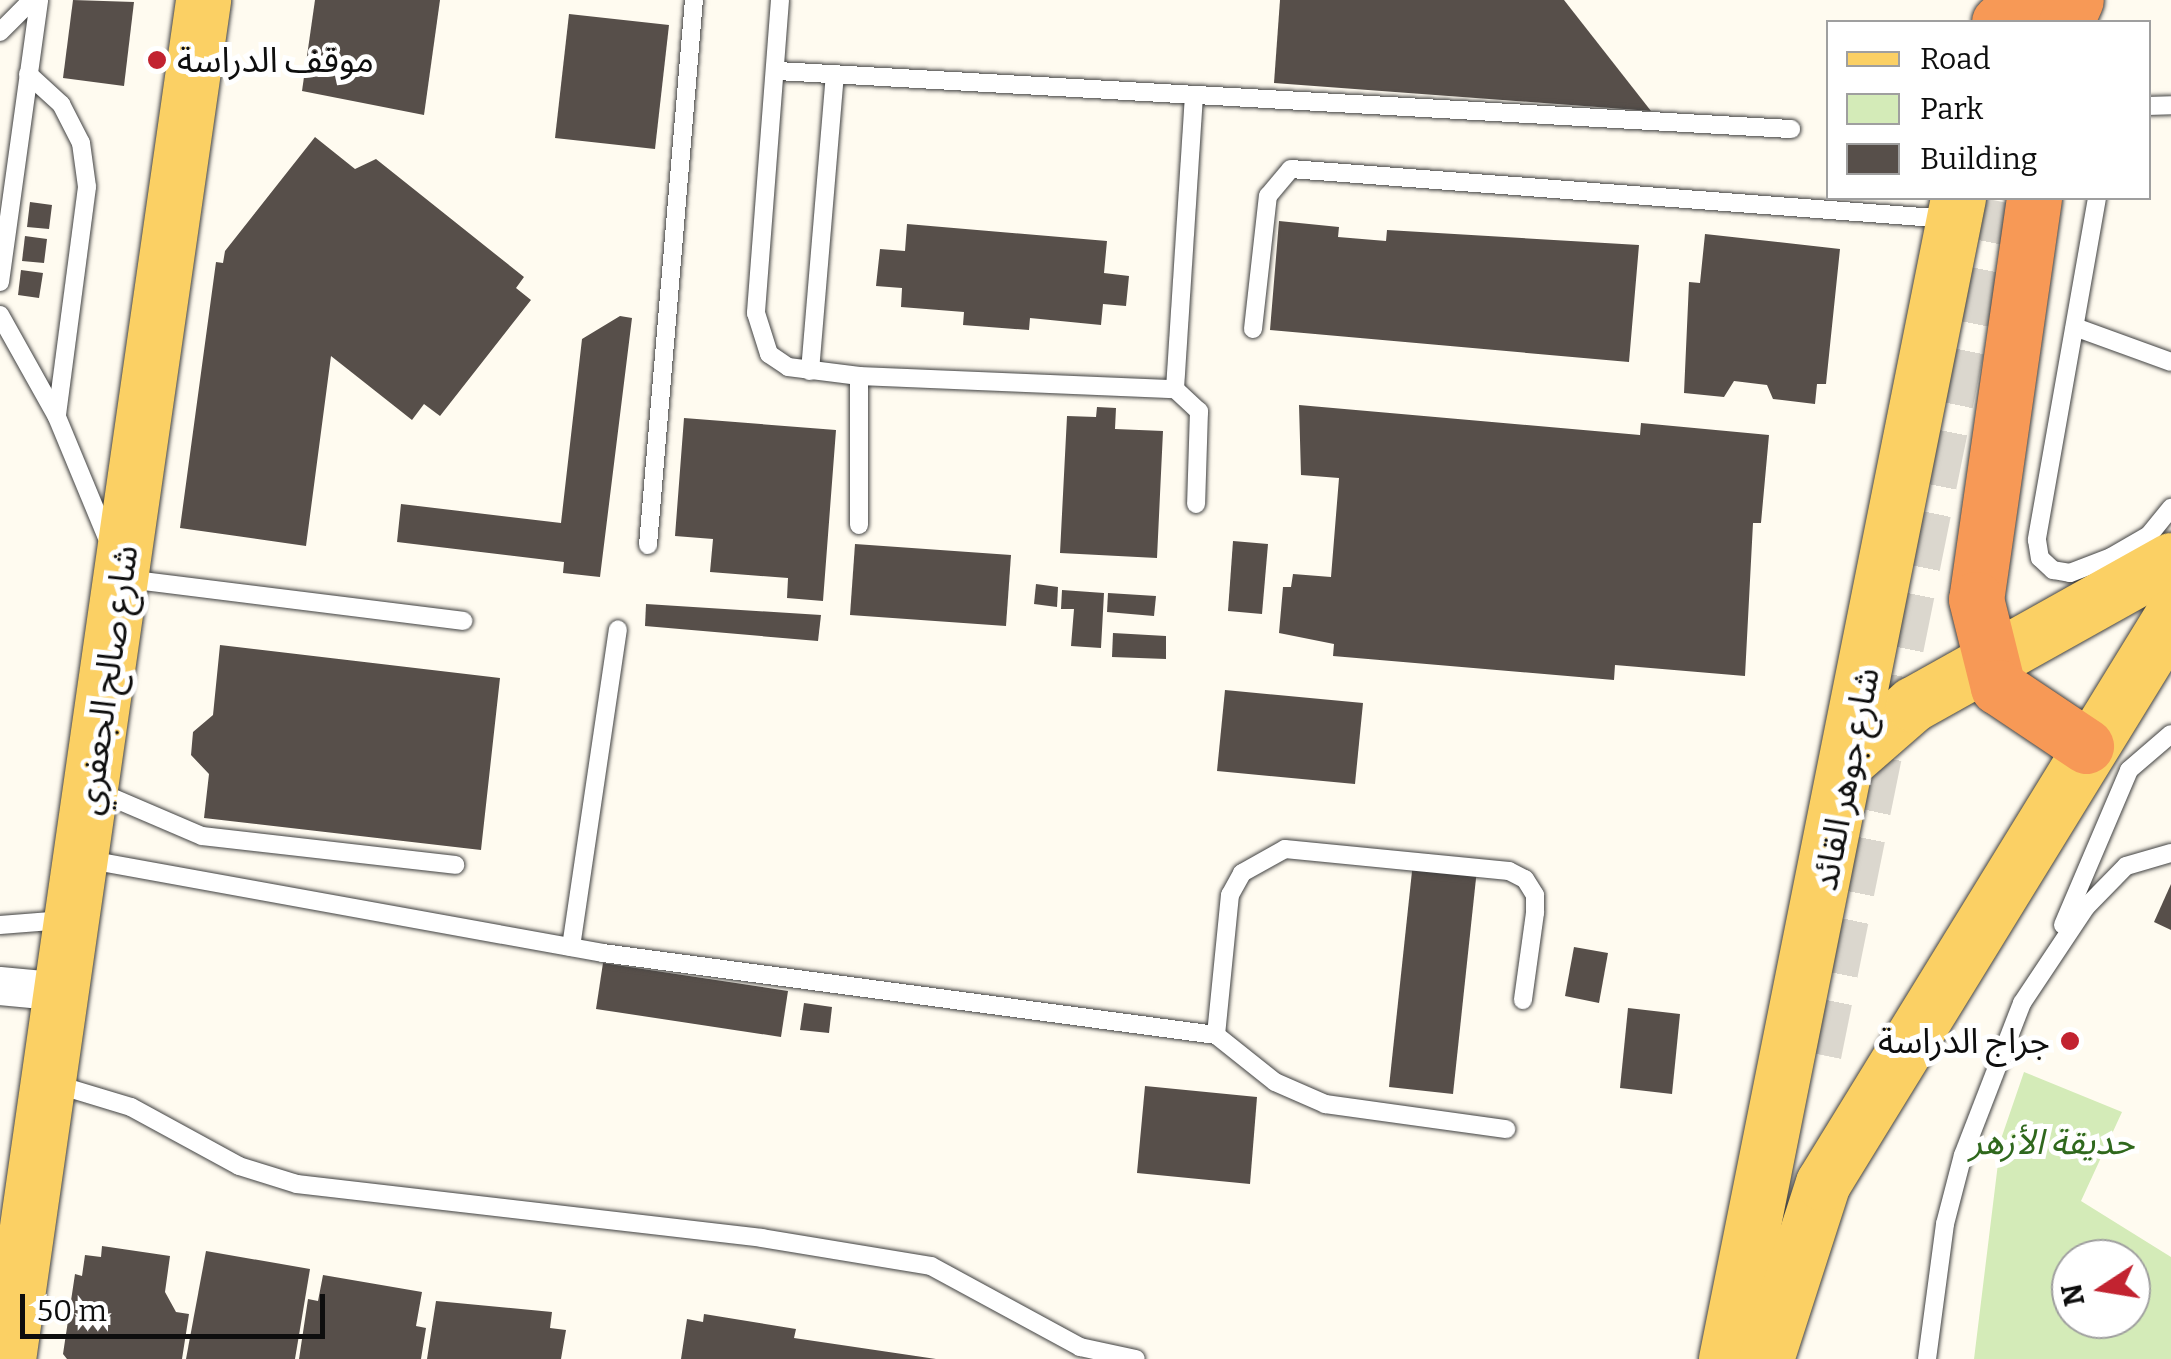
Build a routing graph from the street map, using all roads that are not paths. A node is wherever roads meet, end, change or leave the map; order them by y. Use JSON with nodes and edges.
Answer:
{"nodes":[{"id":1,"x":35,"y":0,"type":"edge"},
{"id":2,"x":203,"y":0,"type":"edge"},
{"id":3,"x":694,"y":0,"type":"edge"},
{"id":4,"x":780,"y":0,"type":"edge"},
{"id":5,"x":2062,"y":12,"type":"edge"},
{"id":6,"x":2012,"y":20,"type":"edge"},
{"id":7,"x":0,"y":32,"type":"edge"},
{"id":8,"x":778,"y":72,"type":"junction"},
{"id":9,"x":28,"y":74,"type":"junction"},
{"id":10,"x":835,"y":76,"type":"junction"},
{"id":11,"x":1194,"y":96,"type":"junction"},
{"id":12,"x":1791,"y":129,"type":"dead end"},
{"id":13,"x":2034,"y":200,"type":"edge"},
{"id":14,"x":2097,"y":200,"type":"edge"},
{"id":15,"x":1957,"y":208,"type":"edge"},
{"id":16,"x":0,"y":282,"type":"edge"},
{"id":17,"x":0,"y":315,"type":"edge"},
{"id":18,"x":2074,"y":327,"type":"junction"},
{"id":19,"x":1253,"y":328,"type":"dead end"},
{"id":20,"x":2171,"y":362,"type":"edge"},
{"id":21,"x":810,"y":371,"type":"junction"},
{"id":22,"x":860,"y":376,"type":"junction"},
{"id":23,"x":1174,"y":389,"type":"junction"},
{"id":24,"x":57,"y":417,"type":"junction"},
{"id":25,"x":1196,"y":504,"type":"dead end"},
{"id":26,"x":2171,"y":508,"type":"edge"},
{"id":27,"x":860,"y":524,"type":"dead end"},
{"id":28,"x":648,"y":545,"type":"dead end"},
{"id":29,"x":2171,"y":560,"type":"edge"},
{"id":30,"x":121,"y":578,"type":"junction"},
{"id":31,"x":2171,"y":617,"type":"edge"},
{"id":32,"x":464,"y":621,"type":"dead end"},
{"id":33,"x":618,"y":629,"type":"dead end"},
{"id":34,"x":1988,"y":658,"type":"junction"},
{"id":35,"x":2171,"y":734,"type":"edge"},
{"id":36,"x":2086,"y":746,"type":"junction"},
{"id":37,"x":1851,"y":758,"type":"junction"},
{"id":38,"x":92,"y":789,"type":"junction"},
{"id":39,"x":2171,"y":853,"type":"edge"},
{"id":40,"x":82,"y":859,"type":"junction"},
{"id":41,"x":455,"y":865,"type":"dead end"},
{"id":42,"x":74,"y":919,"type":"junction"},
{"id":43,"x":0,"y":925,"type":"edge"},
{"id":44,"x":571,"y":947,"type":"junction"},
{"id":45,"x":2052,"y":953,"type":"junction"},
{"id":46,"x":0,"y":986,"type":"edge"},
{"id":47,"x":64,"y":992,"type":"junction"},
{"id":48,"x":1523,"y":1000,"type":"dead end"},
{"id":49,"x":1216,"y":1034,"type":"junction"},
{"id":50,"x":50,"y":1082,"type":"junction"},
{"id":51,"x":1506,"y":1129,"type":"dead end"},
{"id":52,"x":1768,"y":1274,"type":"junction"},
{"id":53,"x":8,"y":1359,"type":"edge"},
{"id":54,"x":1136,"y":1359,"type":"edge"},
{"id":55,"x":1726,"y":1359,"type":"edge"},
{"id":56,"x":1766,"y":1359,"type":"edge"},
{"id":57,"x":1927,"y":1359,"type":"edge"}],
"edges":[{"from":1,"to":7,"type":"lane"},
{"from":1,"to":9,"type":"lane"},
{"from":2,"to":30,"type":"main road","name":"شارع صالح الجعفري"},
{"from":3,"to":28,"type":"lane"},
{"from":4,"to":8,"type":"lane"},
{"from":5,"to":6,"type":"highway"},
{"from":8,"to":10,"type":"lane"},
{"from":8,"to":21,"type":"lane"},
{"from":9,"to":16,"type":"lane"},
{"from":9,"to":24,"type":"lane"},
{"from":10,"to":11,"type":"lane"},
{"from":10,"to":21,"type":"lane"},
{"from":11,"to":12,"type":"lane"},
{"from":11,"to":23,"type":"lane"},
{"from":13,"to":34,"type":"highway"},
{"from":14,"to":18,"type":"lane"},
{"from":15,"to":19,"type":"lane"},
{"from":15,"to":37,"type":"main road","name":"شارع جوهر القائد"},
{"from":17,"to":24,"type":"lane"},
{"from":18,"to":20,"type":"lane"},
{"from":18,"to":26,"type":"lane"},
{"from":21,"to":22,"type":"lane"},
{"from":22,"to":23,"type":"lane"},
{"from":22,"to":27,"type":"lane"},
{"from":23,"to":25,"type":"lane"},
{"from":24,"to":30,"type":"lane"},
{"from":29,"to":34,"type":"main road"},
{"from":30,"to":32,"type":"lane"},
{"from":30,"to":38,"type":"main road","name":"شارع صالح الجعفري"},
{"from":31,"to":36,"type":"main road","name":"شارع جوهر القائد"},
{"from":33,"to":44,"type":"lane"},
{"from":34,"to":36,"type":"highway"},
{"from":34,"to":37,"type":"main road"},
{"from":35,"to":45,"type":"lane"},
{"from":36,"to":52,"type":"main road","name":"شارع جوهر القائد"},
{"from":37,"to":52,"type":"main road","name":"شارع جوهر القائد"},
{"from":38,"to":40,"type":"main road","name":"شارع صالح الجعفري"},
{"from":38,"to":41,"type":"lane"},
{"from":39,"to":45,"type":"lane"},
{"from":40,"to":42,"type":"main road","name":"شارع صالح الجعفري"},
{"from":40,"to":44,"type":"lane"},
{"from":42,"to":43,"type":"lane"},
{"from":42,"to":47,"type":"main road","name":"شارع صالح الجعفري"},
{"from":44,"to":49,"type":"lane"},
{"from":45,"to":57,"type":"lane"},
{"from":46,"to":47,"type":"street"},
{"from":47,"to":50,"type":"main road","name":"شارع صالح الجعفري"},
{"from":48,"to":49,"type":"lane"},
{"from":49,"to":51,"type":"lane"},
{"from":50,"to":53,"type":"main road","name":"شارع صالح الجعفري"},
{"from":50,"to":54,"type":"lane"},
{"from":52,"to":55,"type":"main road","name":"شارع جوهر القائد"},
{"from":52,"to":56,"type":"main road","name":"شارع جوهر القائد"}]}
